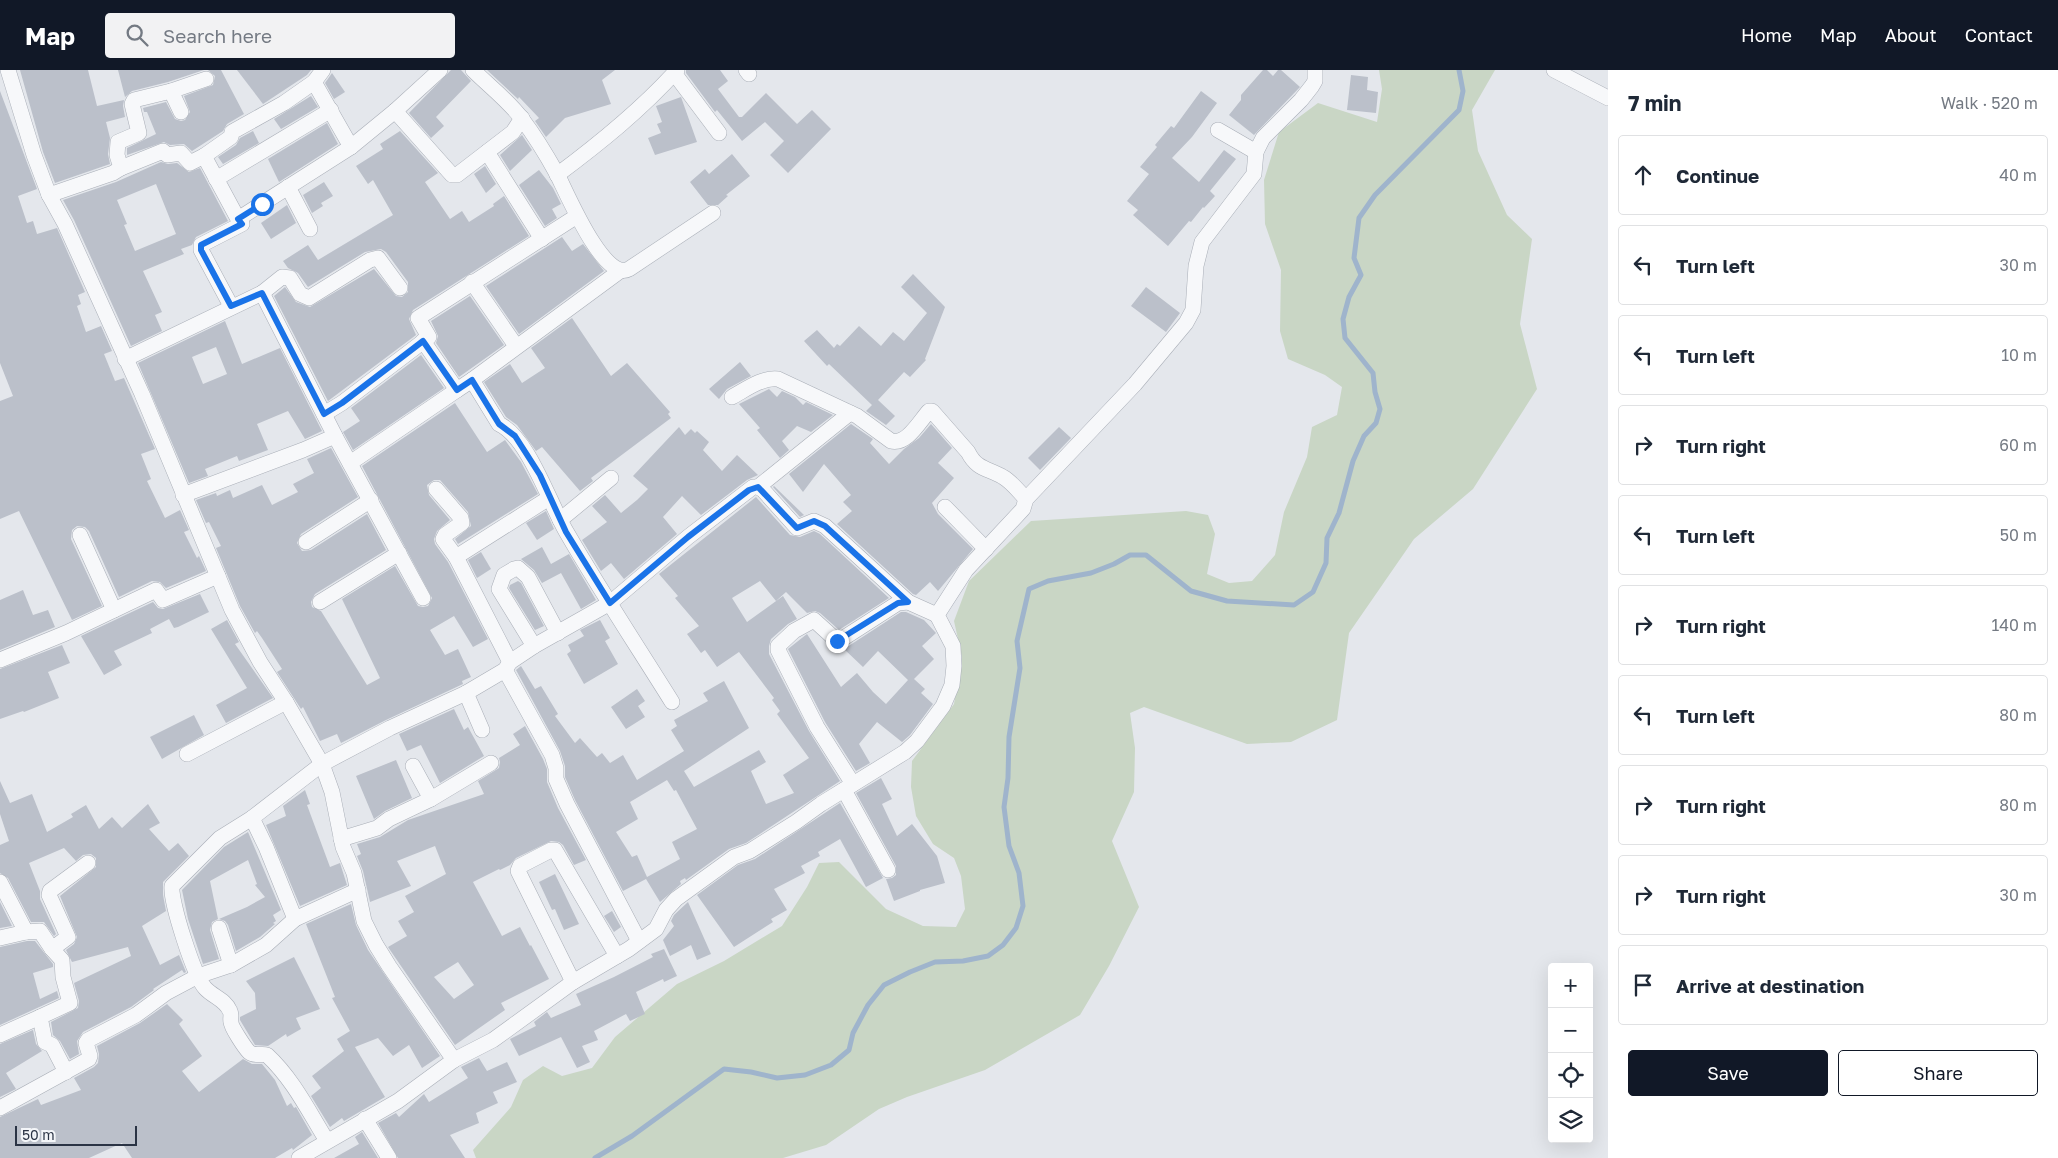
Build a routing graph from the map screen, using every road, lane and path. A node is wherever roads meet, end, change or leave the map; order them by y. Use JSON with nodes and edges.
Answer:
{"nodes":[{"id":1,"x":440,"y":70,"type":"edge"},
{"id":2,"x":473,"y":70,"type":"edge"},
{"id":3,"x":1315,"y":70,"type":"edge"},
{"id":4,"x":1554,"y":70,"type":"edge"},
{"id":5,"x":675,"y":72,"type":"edge"},
{"id":6,"x":6,"y":75,"type":"edge"},
{"id":7,"x":318,"y":76,"type":"edge"},
{"id":8,"x":206,"y":79,"type":"dead end"},
{"id":9,"x":171,"y":90,"type":"junction"},
{"id":10,"x":1608,"y":98,"type":"edge"},
{"id":11,"x":330,"y":110,"type":"junction"},
{"id":12,"x":395,"y":111,"type":"junction"},
{"id":13,"x":181,"y":112,"type":"dead end"},
{"id":14,"x":522,"y":118,"type":"junction"},
{"id":15,"x":1218,"y":130,"type":"dead end"},
{"id":16,"x":719,"y":133,"type":"dead end"},
{"id":17,"x":351,"y":147,"type":"junction"},
{"id":18,"x":487,"y":152,"type":"junction"},
{"id":19,"x":1256,"y":152,"type":"junction"},
{"id":20,"x":204,"y":156,"type":"junction"},
{"id":21,"x":121,"y":168,"type":"junction"},
{"id":22,"x":557,"y":175,"type":"junction"},
{"id":23,"x":216,"y":179,"type":"junction"},
{"id":24,"x":288,"y":187,"type":"junction"},
{"id":25,"x":49,"y":195,"type":"junction"},
{"id":26,"x":713,"y":212,"type":"dead end"},
{"id":27,"x":577,"y":216,"type":"junction"},
{"id":28,"x":238,"y":219,"type":"junction"},
{"id":29,"x":310,"y":229,"type":"dead end"},
{"id":30,"x":542,"y":239,"type":"junction"},
{"id":31,"x":620,"y":270,"type":"junction"},
{"id":32,"x":472,"y":282,"type":"junction"},
{"id":33,"x":400,"y":288,"type":"dead end"},
{"id":34,"x":262,"y":293,"type":"junction"},
{"id":35,"x":231,"y":306,"type":"junction"},
{"id":36,"x":423,"y":341,"type":"junction"},
{"id":37,"x":516,"y":346,"type":"junction"},
{"id":38,"x":125,"y":359,"type":"junction"},
{"id":39,"x":472,"y":380,"type":"junction"},
{"id":40,"x":457,"y":390,"type":"junction"},
{"id":41,"x":732,"y":397,"type":"dead end"},
{"id":42,"x":850,"y":413,"type":"junction"},
{"id":43,"x":324,"y":414,"type":"junction"},
{"id":44,"x":335,"y":436,"type":"junction"},
{"id":45,"x":350,"y":463,"type":"junction"},
{"id":46,"x":611,"y":478,"type":"dead end"},
{"id":47,"x":758,"y":487,"type":"junction"},
{"id":48,"x":436,"y":489,"type":"dead end"},
{"id":49,"x":183,"y":495,"type":"junction"},
{"id":50,"x":549,"y":498,"type":"junction"},
{"id":51,"x":1026,"y":499,"type":"junction"},
{"id":52,"x":371,"y":500,"type":"junction"},
{"id":53,"x":945,"y":507,"type":"dead end"},
{"id":54,"x":560,"y":520,"type":"junction"},
{"id":55,"x":80,"y":536,"type":"dead end"},
{"id":56,"x":306,"y":542,"type":"dead end"},
{"id":57,"x":986,"y":550,"type":"junction"},
{"id":58,"x":399,"y":553,"type":"junction"},
{"id":59,"x":456,"y":557,"type":"junction"},
{"id":60,"x":218,"y":576,"type":"junction"},
{"id":61,"x":423,"y":598,"type":"dead end"},
{"id":62,"x":320,"y":602,"type":"dead end"},
{"id":63,"x":908,"y":602,"type":"junction"},
{"id":64,"x":610,"y":603,"type":"junction"},
{"id":65,"x":114,"y":610,"type":"junction"},
{"id":66,"x":937,"y":614,"type":"junction"},
{"id":67,"x":558,"y":633,"type":"junction"},
{"id":68,"x":534,"y":646,"type":"junction"},
{"id":69,"x":0,"y":660,"type":"edge"},
{"id":70,"x":507,"y":666,"type":"junction"},
{"id":71,"x":466,"y":693,"type":"junction"},
{"id":72,"x":286,"y":702,"type":"junction"},
{"id":73,"x":672,"y":702,"type":"dead end"},
{"id":74,"x":482,"y":730,"type":"dead end"},
{"id":75,"x":187,"y":754,"type":"dead end"},
{"id":76,"x":491,"y":763,"type":"dead end"},
{"id":77,"x":322,"y":764,"type":"junction"},
{"id":78,"x":413,"y":766,"type":"dead end"},
{"id":79,"x":848,"y":787,"type":"junction"},
{"id":80,"x":431,"y":799,"type":"junction"},
{"id":81,"x":252,"y":818,"type":"junction"},
{"id":82,"x":341,"y":839,"type":"junction"},
{"id":83,"x":88,"y":863,"type":"dead end"},
{"id":84,"x":888,"y":870,"type":"dead end"},
{"id":85,"x":358,"y":890,"type":"junction"},
{"id":86,"x":2,"y":891,"type":"edge"},
{"id":87,"x":295,"y":919,"type":"junction"},
{"id":88,"x":218,"y":928,"type":"dead end"},
{"id":89,"x":26,"y":932,"type":"junction"},
{"id":90,"x":0,"y":938,"type":"edge"},
{"id":91,"x":639,"y":941,"type":"junction"},
{"id":92,"x":52,"y":949,"type":"junction"},
{"id":93,"x":617,"y":956,"type":"junction"},
{"id":94,"x":231,"y":965,"type":"junction"},
{"id":95,"x":198,"y":976,"type":"junction"},
{"id":96,"x":573,"y":982,"type":"junction"},
{"id":97,"x":40,"y":1017,"type":"junction"},
{"id":98,"x":0,"y":1035,"type":"edge"},
{"id":99,"x":454,"y":1060,"type":"junction"},
{"id":100,"x":66,"y":1072,"type":"junction"},
{"id":101,"x":0,"y":1108,"type":"edge"},
{"id":102,"x":365,"y":1119,"type":"junction"},
{"id":103,"x":327,"y":1141,"type":"junction"},
{"id":104,"x":299,"y":1158,"type":"edge"},
{"id":105,"x":389,"y":1158,"type":"edge"}],
"edges":[{"from":1,"to":12,"type":"street"},
{"from":2,"to":14,"type":"street"},
{"from":3,"to":19,"type":"street"},
{"from":4,"to":10,"type":"street"},
{"from":5,"to":16,"type":"street"},
{"from":5,"to":22,"type":"street"},
{"from":6,"to":25,"type":"street"},
{"from":7,"to":11,"type":"street"},
{"from":7,"to":20,"type":"street"},
{"from":8,"to":9,"type":"street"},
{"from":9,"to":13,"type":"street"},
{"from":9,"to":21,"type":"street"},
{"from":11,"to":17,"type":"street"},
{"from":11,"to":23,"type":"street"},
{"from":12,"to":17,"type":"street"},
{"from":12,"to":18,"type":"street"},
{"from":14,"to":18,"type":"street"},
{"from":14,"to":22,"type":"street"},
{"from":15,"to":19,"type":"street"},
{"from":17,"to":24,"type":"street"},
{"from":18,"to":30,"type":"street"},
{"from":19,"to":51,"type":"street"},
{"from":20,"to":21,"type":"street"},
{"from":20,"to":23,"type":"street"},
{"from":21,"to":25,"type":"street"},
{"from":22,"to":27,"type":"street"},
{"from":23,"to":28,"type":"street"},
{"from":24,"to":28,"type":"street"},
{"from":24,"to":29,"type":"street"},
{"from":25,"to":38,"type":"street"},
{"from":26,"to":31,"type":"street"},
{"from":27,"to":30,"type":"street"},
{"from":27,"to":31,"type":"street"},
{"from":28,"to":35,"type":"street"},
{"from":30,"to":32,"type":"street"},
{"from":31,"to":37,"type":"street"},
{"from":32,"to":36,"type":"street"},
{"from":32,"to":37,"type":"street"},
{"from":33,"to":34,"type":"street"},
{"from":34,"to":35,"type":"street"},
{"from":34,"to":43,"type":"street"},
{"from":35,"to":38,"type":"street"},
{"from":36,"to":40,"type":"street"},
{"from":36,"to":43,"type":"street"},
{"from":37,"to":39,"type":"street"},
{"from":38,"to":49,"type":"street"},
{"from":39,"to":40,"type":"street"},
{"from":39,"to":50,"type":"street"},
{"from":40,"to":45,"type":"street"},
{"from":41,"to":42,"type":"street"},
{"from":42,"to":47,"type":"street"},
{"from":42,"to":51,"type":"street"},
{"from":43,"to":44,"type":"street"},
{"from":44,"to":45,"type":"street"},
{"from":44,"to":49,"type":"street"},
{"from":45,"to":52,"type":"street"},
{"from":46,"to":54,"type":"street"},
{"from":47,"to":63,"type":"street"},
{"from":47,"to":64,"type":"street"},
{"from":48,"to":59,"type":"street"},
{"from":49,"to":60,"type":"street"},
{"from":50,"to":54,"type":"street"},
{"from":50,"to":59,"type":"street"},
{"from":51,"to":57,"type":"street"},
{"from":52,"to":56,"type":"street"},
{"from":52,"to":58,"type":"street"},
{"from":53,"to":57,"type":"street"},
{"from":54,"to":64,"type":"street"},
{"from":55,"to":65,"type":"street"},
{"from":57,"to":66,"type":"street"},
{"from":58,"to":61,"type":"street"},
{"from":58,"to":62,"type":"street"},
{"from":59,"to":70,"type":"street"},
{"from":60,"to":65,"type":"street"},
{"from":60,"to":72,"type":"street"},
{"from":63,"to":66,"type":"street"},
{"from":63,"to":79,"type":"street"},
{"from":64,"to":67,"type":"street"},
{"from":64,"to":73,"type":"street"},
{"from":65,"to":69,"type":"street"},
{"from":66,"to":79,"type":"street"},
{"from":67,"to":68,"type":"street"},
{"from":67,"to":68,"type":"street"},
{"from":68,"to":70,"type":"street"},
{"from":70,"to":71,"type":"street"},
{"from":70,"to":91,"type":"street"},
{"from":71,"to":74,"type":"street"},
{"from":71,"to":77,"type":"street"},
{"from":72,"to":75,"type":"street"},
{"from":72,"to":77,"type":"street"},
{"from":76,"to":80,"type":"street"},
{"from":77,"to":81,"type":"street"},
{"from":77,"to":82,"type":"street"},
{"from":78,"to":80,"type":"street"},
{"from":79,"to":84,"type":"street"},
{"from":79,"to":91,"type":"street"},
{"from":80,"to":82,"type":"street"},
{"from":81,"to":87,"type":"street"},
{"from":81,"to":95,"type":"street"},
{"from":82,"to":85,"type":"street"},
{"from":83,"to":92,"type":"street"},
{"from":85,"to":87,"type":"street"},
{"from":85,"to":99,"type":"street"},
{"from":86,"to":89,"type":"street"},
{"from":87,"to":94,"type":"street"},
{"from":88,"to":94,"type":"street"},
{"from":89,"to":90,"type":"street"},
{"from":89,"to":92,"type":"street"},
{"from":91,"to":93,"type":"street"},
{"from":92,"to":97,"type":"street"},
{"from":93,"to":96,"type":"street"},
{"from":93,"to":96,"type":"street"},
{"from":94,"to":95,"type":"street"},
{"from":95,"to":100,"type":"street"},
{"from":95,"to":103,"type":"street"},
{"from":96,"to":99,"type":"street"},
{"from":97,"to":98,"type":"street"},
{"from":97,"to":100,"type":"street"},
{"from":99,"to":102,"type":"street"},
{"from":100,"to":101,"type":"street"},
{"from":102,"to":103,"type":"street"},
{"from":102,"to":105,"type":"street"},
{"from":103,"to":104,"type":"street"}]}
